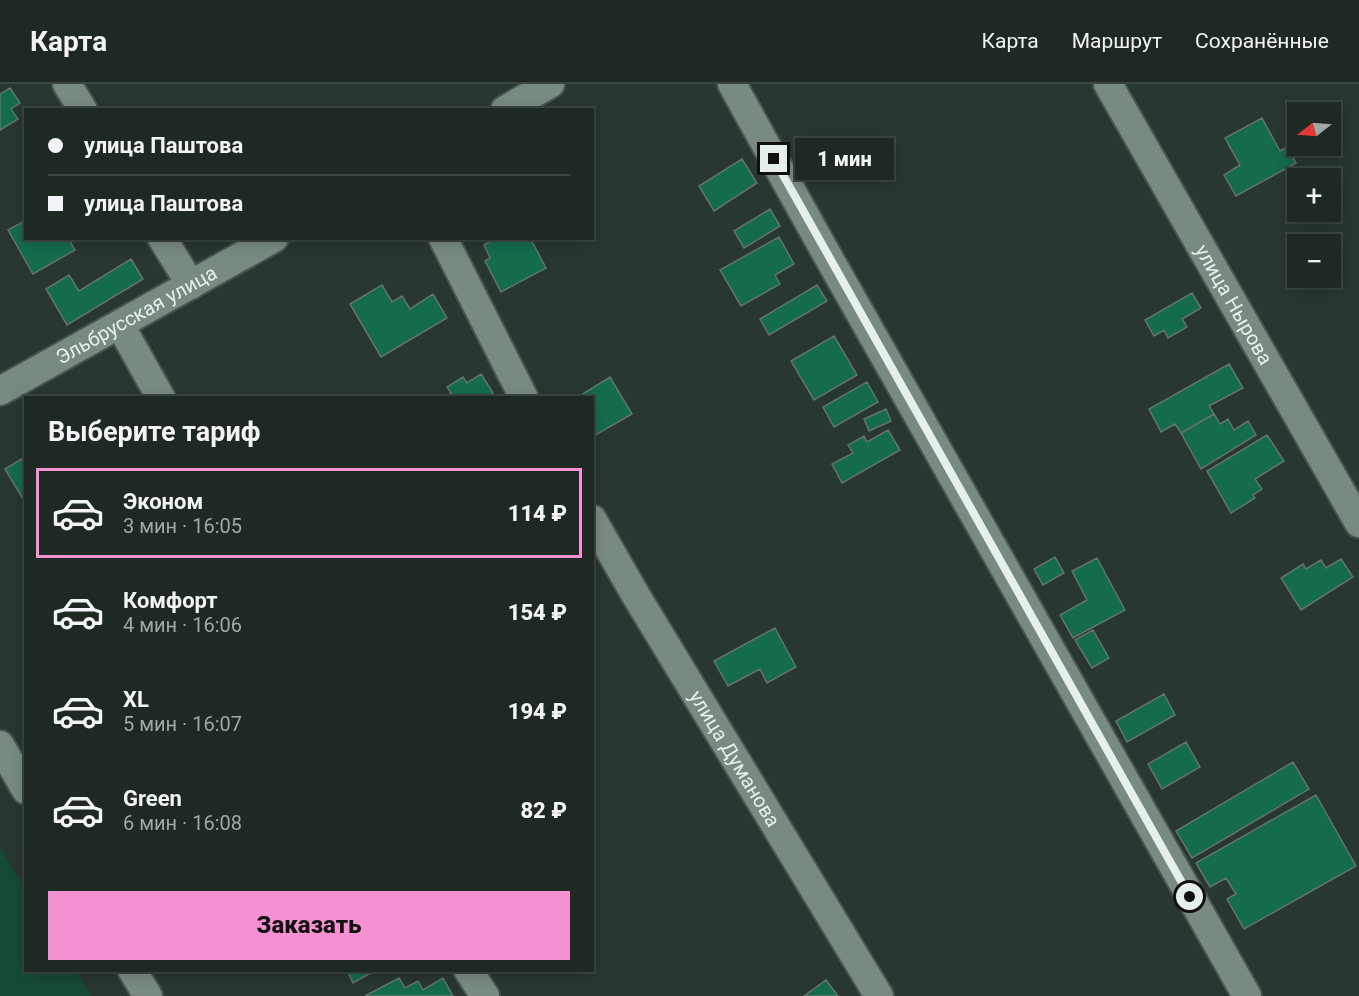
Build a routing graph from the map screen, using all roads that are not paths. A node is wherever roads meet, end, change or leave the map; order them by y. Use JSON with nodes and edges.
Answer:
{"nodes":[{"id":1,"x":67,"y":84,"type":"edge"},
{"id":2,"x":550,"y":84,"type":"edge"},
{"id":3,"x":732,"y":84,"type":"edge"},
{"id":4,"x":1108,"y":84,"type":"edge"},
{"id":5,"x":519,"y":97,"type":"edge"},
{"id":6,"x":82,"y":108,"type":"edge"},
{"id":7,"x":163,"y":240,"type":"edge"},
{"id":8,"x":270,"y":240,"type":"edge"},
{"id":9,"x":444,"y":240,"type":"edge"},
{"id":10,"x":191,"y":285,"type":"junction"},
{"id":11,"x":120,"y":324,"type":"junction"},
{"id":12,"x":0,"y":392,"type":"edge"},
{"id":13,"x":160,"y":396,"type":"edge"},
{"id":14,"x":523,"y":396,"type":"edge"},
{"id":15,"x":594,"y":522,"type":"edge"},
{"id":16,"x":1359,"y":523,"type":"edge"},
{"id":17,"x":0,"y":745,"type":"edge"},
{"id":18,"x":24,"y":787,"type":"edge"},
{"id":19,"x":133,"y":972,"type":"edge"},
{"id":20,"x":469,"y":972,"type":"edge"},
{"id":21,"x":148,"y":996,"type":"edge"},
{"id":22,"x":485,"y":996,"type":"edge"},
{"id":23,"x":879,"y":996,"type":"edge"},
{"id":24,"x":1247,"y":996,"type":"edge"}],
"edges":[{"from":1,"to":6,"type":"street"},
{"from":2,"to":5,"type":"street"},
{"from":3,"to":24,"type":"street"},
{"from":4,"to":16,"type":"street","name":"улица Нырова"},
{"from":7,"to":10,"type":"street"},
{"from":8,"to":10,"type":"street","name":"Эльбрусская улица"},
{"from":9,"to":14,"type":"street"},
{"from":10,"to":11,"type":"street","name":"Эльбрусская улица"},
{"from":11,"to":12,"type":"street","name":"Эльбрусская улица"},
{"from":11,"to":13,"type":"street"},
{"from":15,"to":23,"type":"street","name":"улица Думанова"},
{"from":17,"to":18,"type":"street"},
{"from":19,"to":21,"type":"street"},
{"from":20,"to":22,"type":"street"}]}
